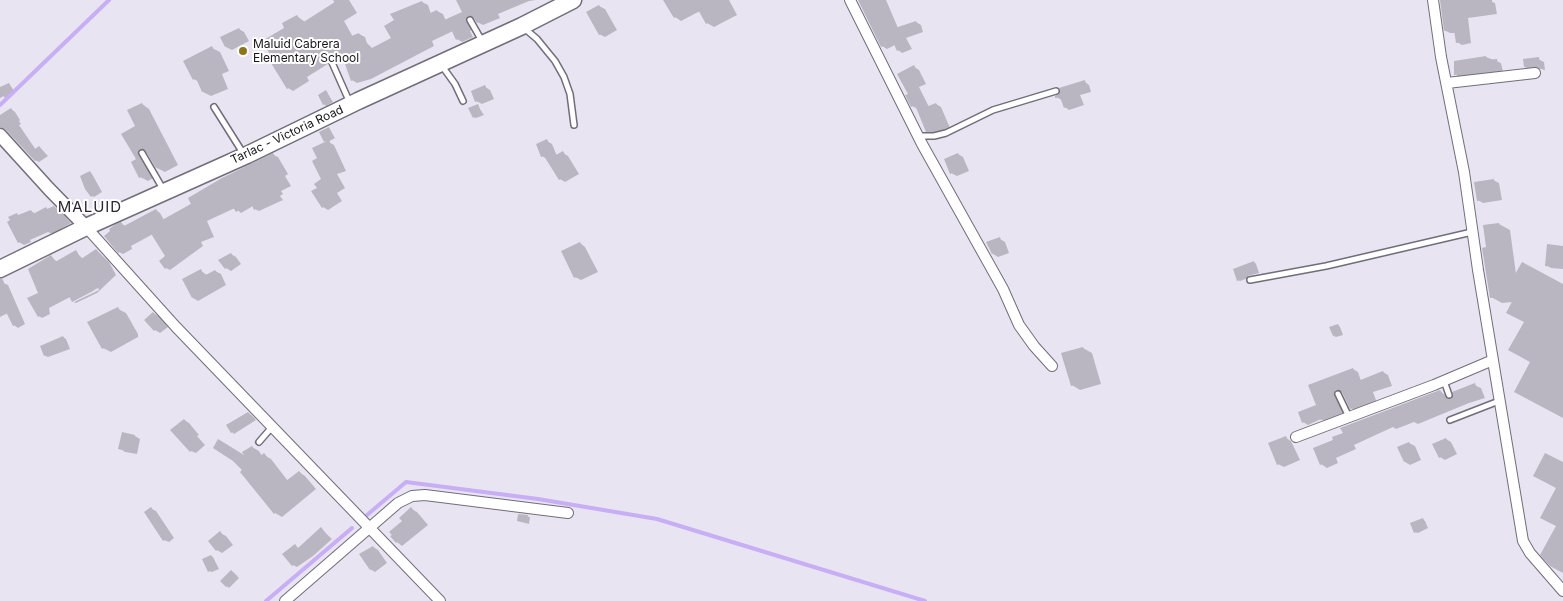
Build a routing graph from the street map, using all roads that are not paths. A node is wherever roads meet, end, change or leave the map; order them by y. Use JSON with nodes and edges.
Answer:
{"nodes":[{"id":1,"x":573,"y":0,"type":"edge"},
{"id":2,"x":850,"y":0,"type":"edge"},
{"id":3,"x":1433,"y":0,"type":"edge"},
{"id":4,"x":470,"y":20,"type":"dead end"},
{"id":5,"x":522,"y":26,"type":"junction"},
{"id":6,"x":484,"y":44,"type":"junction"},
{"id":7,"x":330,"y":58,"type":"dead end"},
{"id":8,"x":440,"y":64,"type":"junction"},
{"id":9,"x":1534,"y":73,"type":"dead end"},
{"id":10,"x":1446,"y":83,"type":"junction"},
{"id":11,"x":1056,"y":91,"type":"dead end"},
{"id":12,"x":463,"y":101,"type":"dead end"},
{"id":13,"x":350,"y":105,"type":"junction"},
{"id":14,"x":214,"y":107,"type":"dead end"},
{"id":15,"x":574,"y":125,"type":"dead end"},
{"id":16,"x":0,"y":134,"type":"edge"},
{"id":17,"x":918,"y":136,"type":"junction"},
{"id":18,"x":142,"y":153,"type":"dead end"},
{"id":19,"x":244,"y":156,"type":"junction"},
{"id":20,"x":164,"y":192,"type":"junction"},
{"id":21,"x":86,"y":227,"type":"junction"},
{"id":22,"x":1472,"y":232,"type":"junction"},
{"id":23,"x":0,"y":269,"type":"edge"},
{"id":24,"x":1250,"y":280,"type":"dead end"},
{"id":25,"x":1493,"y":360,"type":"junction"},
{"id":26,"x":1052,"y":366,"type":"dead end"},
{"id":27,"x":1444,"y":381,"type":"junction"},
{"id":28,"x":1338,"y":394,"type":"dead end"},
{"id":29,"x":1449,"y":396,"type":"dead end"},
{"id":30,"x":1499,"y":401,"type":"junction"},
{"id":31,"x":1350,"y":417,"type":"junction"},
{"id":32,"x":1450,"y":420,"type":"dead end"},
{"id":33,"x":272,"y":427,"type":"junction"},
{"id":34,"x":1296,"y":437,"type":"dead end"},
{"id":35,"x":259,"y":442,"type":"dead end"},
{"id":36,"x":568,"y":513,"type":"dead end"},
{"id":37,"x":370,"y":527,"type":"junction"},
{"id":38,"x":1563,"y":591,"type":"edge"},
{"id":39,"x":285,"y":601,"type":"edge"},
{"id":40,"x":440,"y":601,"type":"edge"}],
"edges":[{"from":1,"to":5,"type":"main road","name":"Tarlac - Victoria Road"},
{"from":2,"to":17,"type":"street"},
{"from":3,"to":10,"type":"street"},
{"from":4,"to":6,"type":"lane"},
{"from":5,"to":6,"type":"main road","name":"Tarlac - Victoria Road"},
{"from":5,"to":15,"type":"lane"},
{"from":6,"to":8,"type":"main road","name":"Tarlac - Victoria Road"},
{"from":7,"to":13,"type":"lane"},
{"from":8,"to":12,"type":"lane"},
{"from":8,"to":13,"type":"main road","name":"Tarlac - Victoria Road"},
{"from":9,"to":10,"type":"street"},
{"from":10,"to":22,"type":"street"},
{"from":11,"to":17,"type":"lane"},
{"from":13,"to":19,"type":"main road","name":"Tarlac - Victoria Road"},
{"from":14,"to":19,"type":"lane"},
{"from":16,"to":21,"type":"street"},
{"from":17,"to":26,"type":"street"},
{"from":18,"to":20,"type":"lane"},
{"from":19,"to":20,"type":"main road","name":"Tarlac - Victoria Road"},
{"from":20,"to":21,"type":"main road","name":"Tarlac - Victoria Road"},
{"from":21,"to":23,"type":"main road","name":"Tarlac - Victoria Road"},
{"from":21,"to":33,"type":"street"},
{"from":22,"to":24,"type":"lane"},
{"from":22,"to":25,"type":"street"},
{"from":25,"to":27,"type":"street"},
{"from":25,"to":30,"type":"street"},
{"from":27,"to":29,"type":"lane"},
{"from":27,"to":31,"type":"street"},
{"from":28,"to":31,"type":"lane"},
{"from":30,"to":32,"type":"lane"},
{"from":30,"to":38,"type":"street"},
{"from":31,"to":34,"type":"street"},
{"from":33,"to":35,"type":"lane"},
{"from":33,"to":37,"type":"street"},
{"from":36,"to":37,"type":"street"},
{"from":37,"to":39,"type":"street"},
{"from":37,"to":40,"type":"street"}]}
